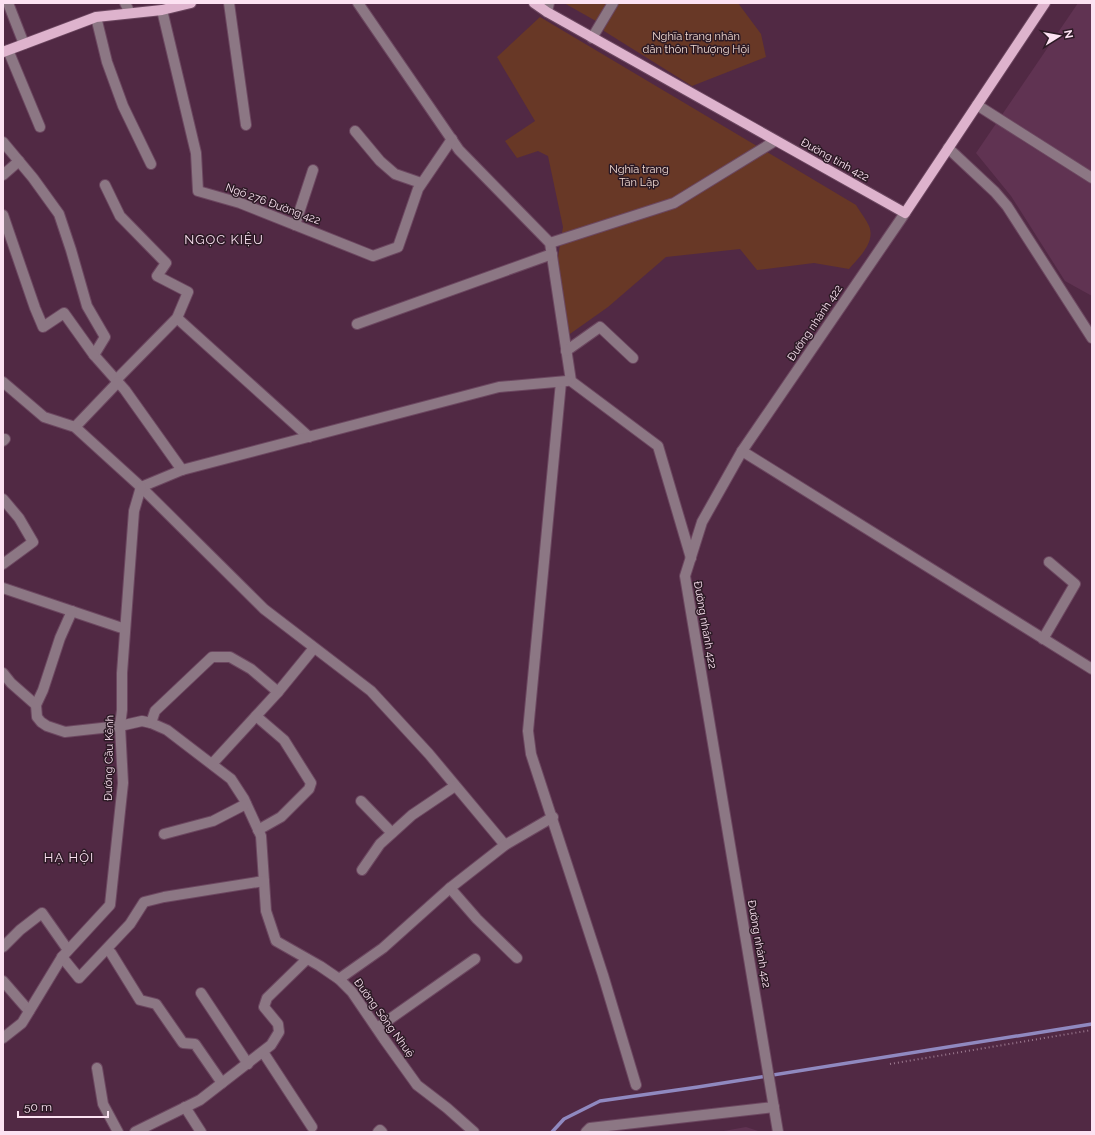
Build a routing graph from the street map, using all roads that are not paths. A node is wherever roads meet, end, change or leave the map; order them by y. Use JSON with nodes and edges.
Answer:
{"nodes":[{"id":1,"x":8,"y":3,"type":"edge"},
{"id":2,"x":125,"y":3,"type":"edge"},
{"id":3,"x":191,"y":3,"type":"edge"},
{"id":4,"x":229,"y":3,"type":"edge"},
{"id":5,"x":358,"y":3,"type":"edge"},
{"id":6,"x":534,"y":3,"type":"edge"},
{"id":7,"x":613,"y":3,"type":"edge"},
{"id":8,"x":1045,"y":3,"type":"edge"},
{"id":9,"x":548,"y":7,"type":"edge"},
{"id":10,"x":162,"y":10,"type":"junction"},
{"id":11,"x":130,"y":13,"type":"junction"},
{"id":12,"x":96,"y":18,"type":"junction"},
{"id":13,"x":592,"y":38,"type":"junction"},
{"id":14,"x":24,"y":44,"type":"junction"},
{"id":15,"x":6,"y":51,"type":"edge"},
{"id":16,"x":977,"y":105,"type":"junction"},
{"id":17,"x":246,"y":125,"type":"dead end"},
{"id":18,"x":40,"y":127,"type":"dead end"},
{"id":19,"x":355,"y":131,"type":"dead end"},
{"id":20,"x":452,"y":139,"type":"junction"},
{"id":21,"x":775,"y":141,"type":"junction"},
{"id":22,"x":3,"y":142,"type":"edge"},
{"id":23,"x":948,"y":148,"type":"junction"},
{"id":24,"x":19,"y":161,"type":"junction"},
{"id":25,"x":151,"y":164,"type":"dead end"},
{"id":26,"x":313,"y":170,"type":"dead end"},
{"id":27,"x":3,"y":174,"type":"edge"},
{"id":28,"x":1092,"y":178,"type":"edge"},
{"id":29,"x":421,"y":183,"type":"junction"},
{"id":30,"x":105,"y":185,"type":"dead end"},
{"id":31,"x":905,"y":213,"type":"junction"},
{"id":32,"x":3,"y":216,"type":"edge"},
{"id":33,"x":295,"y":225,"type":"junction"},
{"id":34,"x":550,"y":243,"type":"junction"},
{"id":35,"x":552,"y":254,"type":"junction"},
{"id":36,"x":177,"y":318,"type":"junction"},
{"id":37,"x":357,"y":324,"type":"dead end"},
{"id":38,"x":1092,"y":338,"type":"edge"},
{"id":39,"x":566,"y":351,"type":"junction"},
{"id":40,"x":94,"y":355,"type":"junction"},
{"id":41,"x":633,"y":358,"type":"dead end"},
{"id":42,"x":117,"y":381,"type":"junction"},
{"id":43,"x":566,"y":381,"type":"junction"},
{"id":44,"x":3,"y":382,"type":"edge"},
{"id":45,"x":75,"y":428,"type":"junction"},
{"id":46,"x":309,"y":437,"type":"junction"},
{"id":47,"x":742,"y":451,"type":"junction"},
{"id":48,"x":182,"y":470,"type":"junction"},
{"id":49,"x":141,"y":487,"type":"junction"},
{"id":50,"x":3,"y":499,"type":"edge"},
{"id":51,"x":691,"y":558,"type":"junction"},
{"id":52,"x":1049,"y":562,"type":"dead end"},
{"id":53,"x":3,"y":564,"type":"edge"},
{"id":54,"x":3,"y":588,"type":"edge"},
{"id":55,"x":72,"y":611,"type":"junction"},
{"id":56,"x":125,"y":629,"type":"junction"},
{"id":57,"x":1043,"y":639,"type":"junction"},
{"id":58,"x":314,"y":648,"type":"junction"},
{"id":59,"x":1092,"y":669,"type":"edge"},
{"id":60,"x":3,"y":673,"type":"edge"},
{"id":61,"x":278,"y":692,"type":"junction"},
{"id":62,"x":36,"y":705,"type":"junction"},
{"id":63,"x":256,"y":716,"type":"junction"},
{"id":64,"x":151,"y":723,"type":"junction"},
{"id":65,"x":120,"y":726,"type":"junction"},
{"id":66,"x":212,"y":764,"type":"junction"},
{"id":67,"x":455,"y":786,"type":"junction"},
{"id":68,"x":361,"y":801,"type":"dead end"},
{"id":69,"x":246,"y":804,"type":"junction"},
{"id":70,"x":553,"y":817,"type":"junction"},
{"id":71,"x":258,"y":830,"type":"junction"},
{"id":72,"x":392,"y":833,"type":"junction"},
{"id":73,"x":164,"y":834,"type":"dead end"},
{"id":74,"x":505,"y":845,"type":"junction"},
{"id":75,"x":362,"y":870,"type":"dead end"},
{"id":76,"x":264,"y":881,"type":"junction"},
{"id":77,"x":450,"y":888,"type":"junction"},
{"id":78,"x":3,"y":947,"type":"edge"},
{"id":79,"x":111,"y":953,"type":"dead end"},
{"id":80,"x":65,"y":954,"type":"junction"},
{"id":81,"x":517,"y":958,"type":"dead end"},
{"id":82,"x":307,"y":959,"type":"junction"},
{"id":83,"x":475,"y":959,"type":"dead end"},
{"id":84,"x":339,"y":979,"type":"junction"},
{"id":85,"x":3,"y":981,"type":"edge"},
{"id":86,"x":202,"y":993,"type":"dead end"},
{"id":87,"x":29,"y":1011,"type":"junction"},
{"id":88,"x":377,"y":1028,"type":"junction"},
{"id":89,"x":3,"y":1038,"type":"edge"},
{"id":90,"x":263,"y":1052,"type":"junction"},
{"id":91,"x":248,"y":1064,"type":"junction"},
{"id":92,"x":97,"y":1068,"type":"dead end"},
{"id":93,"x":222,"y":1083,"type":"junction"},
{"id":94,"x":636,"y":1085,"type":"dead end"},
{"id":95,"x":773,"y":1102,"type":"junction"},
{"id":96,"x":185,"y":1107,"type":"junction"},
{"id":97,"x":312,"y":1126,"type":"dead end"},
{"id":98,"x":118,"y":1132,"type":"edge"},
{"id":99,"x":134,"y":1132,"type":"edge"},
{"id":100,"x":201,"y":1132,"type":"edge"},
{"id":101,"x":378,"y":1132,"type":"edge"},
{"id":102,"x":382,"y":1132,"type":"edge"},
{"id":103,"x":474,"y":1132,"type":"edge"},
{"id":104,"x":586,"y":1132,"type":"edge"},
{"id":105,"x":778,"y":1132,"type":"edge"}],
"edges":[{"from":1,"to":14,"type":"street"},
{"from":2,"to":11,"type":"street"},
{"from":3,"to":10,"type":"main road"},
{"from":4,"to":17,"type":"street"},
{"from":5,"to":20,"type":"street"},
{"from":6,"to":9,"type":"main road","name":"Đường tỉnh 422"},
{"from":7,"to":13,"type":"street"},
{"from":8,"to":16,"type":"main road"},
{"from":9,"to":13,"type":"main road","name":"Đường tỉnh 422"},
{"from":10,"to":11,"type":"main road"},
{"from":10,"to":33,"type":"street","name":"Ngõ 276 Đường 422"},
{"from":11,"to":12,"type":"main road"},
{"from":12,"to":14,"type":"main road"},
{"from":12,"to":25,"type":"street"},
{"from":13,"to":21,"type":"main road","name":"Đường tỉnh 422"},
{"from":14,"to":15,"type":"main road"},
{"from":15,"to":18,"type":"street"},
{"from":16,"to":23,"type":"main road"},
{"from":16,"to":28,"type":"street"},
{"from":19,"to":29,"type":"street"},
{"from":20,"to":29,"type":"street","name":"Ngõ 276 Đường 422"},
{"from":20,"to":34,"type":"street"},
{"from":21,"to":31,"type":"main road","name":"Đường tỉnh 422"},
{"from":21,"to":34,"type":"street"},
{"from":22,"to":24,"type":"street"},
{"from":23,"to":31,"type":"main road"},
{"from":23,"to":38,"type":"street"},
{"from":24,"to":27,"type":"street"},
{"from":24,"to":40,"type":"street"},
{"from":26,"to":33,"type":"street"},
{"from":29,"to":33,"type":"street","name":"Ngõ 276 Đường 422"},
{"from":30,"to":36,"type":"street"},
{"from":31,"to":47,"type":"street","name":"Đường nhánh 422"},
{"from":32,"to":40,"type":"street"},
{"from":34,"to":35,"type":"street"},
{"from":35,"to":37,"type":"street"},
{"from":35,"to":39,"type":"street"},
{"from":36,"to":42,"type":"street"},
{"from":36,"to":46,"type":"street"},
{"from":39,"to":41,"type":"street"},
{"from":39,"to":43,"type":"street"},
{"from":40,"to":42,"type":"street"},
{"from":42,"to":45,"type":"street"},
{"from":42,"to":48,"type":"street"},
{"from":43,"to":46,"type":"street"},
{"from":43,"to":51,"type":"street"},
{"from":43,"to":70,"type":"street"},
{"from":44,"to":45,"type":"street"},
{"from":45,"to":49,"type":"street"},
{"from":46,"to":48,"type":"street"},
{"from":47,"to":51,"type":"street","name":"Đường nhánh 422"},
{"from":47,"to":57,"type":"street"},
{"from":48,"to":49,"type":"street"},
{"from":49,"to":56,"type":"street","name":"Đường Cầu Kênh"},
{"from":49,"to":58,"type":"street"},
{"from":50,"to":53,"type":"street"},
{"from":51,"to":95,"type":"street","name":"Đường nhánh 422"},
{"from":52,"to":57,"type":"street"},
{"from":54,"to":55,"type":"street"},
{"from":55,"to":56,"type":"street"},
{"from":55,"to":62,"type":"street"},
{"from":56,"to":65,"type":"street","name":"Đường Cầu Kênh"},
{"from":57,"to":59,"type":"street"},
{"from":58,"to":61,"type":"street"},
{"from":58,"to":67,"type":"street"},
{"from":60,"to":62,"type":"street"},
{"from":61,"to":63,"type":"street"},
{"from":61,"to":64,"type":"street"},
{"from":62,"to":65,"type":"street"},
{"from":63,"to":66,"type":"street"},
{"from":63,"to":71,"type":"street"},
{"from":64,"to":65,"type":"street"},
{"from":64,"to":66,"type":"street","name":"Đường Sông Nhuệ"},
{"from":65,"to":80,"type":"street","name":"Đường Cầu Kênh"},
{"from":66,"to":69,"type":"street","name":"Đường Sông Nhuệ"},
{"from":67,"to":72,"type":"street"},
{"from":67,"to":74,"type":"street"},
{"from":68,"to":72,"type":"street"},
{"from":69,"to":71,"type":"street","name":"Đường Sông Nhuệ"},
{"from":69,"to":73,"type":"street"},
{"from":70,"to":74,"type":"street"},
{"from":70,"to":94,"type":"street"},
{"from":71,"to":76,"type":"street","name":"Đường Sông Nhuệ"},
{"from":72,"to":75,"type":"street"},
{"from":74,"to":77,"type":"street"},
{"from":76,"to":80,"type":"street"},
{"from":76,"to":82,"type":"street","name":"Đường Sông Nhuệ"},
{"from":77,"to":81,"type":"street"},
{"from":77,"to":84,"type":"street"},
{"from":78,"to":80,"type":"street"},
{"from":79,"to":93,"type":"street"},
{"from":80,"to":87,"type":"street","name":"Đường Cầu Kênh"},
{"from":82,"to":84,"type":"street","name":"Đường Sông Nhuệ"},
{"from":82,"to":90,"type":"street"},
{"from":83,"to":88,"type":"street"},
{"from":84,"to":88,"type":"street","name":"Đường Sông Nhuệ"},
{"from":85,"to":87,"type":"street"},
{"from":86,"to":91,"type":"street"},
{"from":87,"to":89,"type":"street","name":"Đường Cầu Kênh"},
{"from":88,"to":103,"type":"street","name":"Đường Sông Nhuệ"},
{"from":90,"to":91,"type":"street"},
{"from":90,"to":97,"type":"street"},
{"from":91,"to":93,"type":"street"},
{"from":92,"to":98,"type":"street"},
{"from":93,"to":96,"type":"street"},
{"from":95,"to":104,"type":"street"},
{"from":95,"to":105,"type":"street","name":"Đường nhánh 422"},
{"from":96,"to":99,"type":"street"},
{"from":96,"to":100,"type":"street"},
{"from":101,"to":102,"type":"street"}]}
